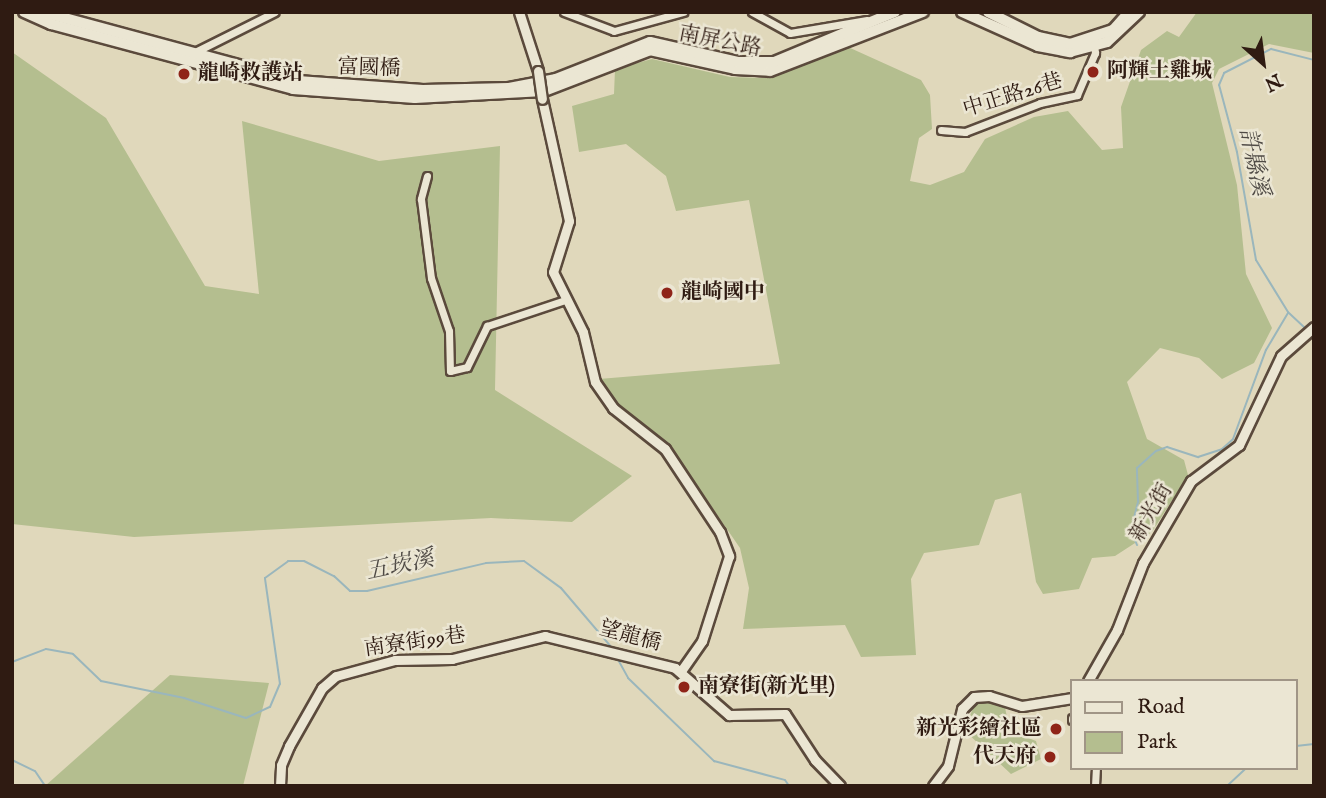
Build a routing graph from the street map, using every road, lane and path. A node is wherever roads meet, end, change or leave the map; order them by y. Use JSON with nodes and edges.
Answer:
{"nodes":[{"id":1,"x":24,"y":12,"type":"edge"},
{"id":2,"x":42,"y":12,"type":"edge"},
{"id":3,"x":275,"y":12,"type":"edge"},
{"id":4,"x":519,"y":12,"type":"edge"},
{"id":5,"x":564,"y":12,"type":"edge"},
{"id":6,"x":683,"y":12,"type":"edge"},
{"id":7,"x":752,"y":12,"type":"edge"},
{"id":8,"x":923,"y":12,"type":"edge"},
{"id":9,"x":962,"y":12,"type":"edge"},
{"id":10,"x":988,"y":12,"type":"edge"},
{"id":11,"x":1129,"y":12,"type":"edge"},
{"id":12,"x":1139,"y":12,"type":"edge"},
{"id":13,"x":900,"y":15,"type":"edge"},
{"id":14,"x":883,"y":17,"type":"junction"},
{"id":15,"x":1094,"y":44,"type":"junction"},
{"id":16,"x":187,"y":57,"type":"junction"},
{"id":17,"x":525,"y":89,"type":"junction"},
{"id":18,"x":941,"y":130,"type":"dead end"},
{"id":19,"x":427,"y":176,"type":"dead end"},
{"id":20,"x":565,"y":300,"type":"junction"},
{"id":21,"x":1314,"y":327,"type":"edge"},
{"id":22,"x":582,"y":642,"type":"joint"},
{"id":23,"x":681,"y":671,"type":"junction"},
{"id":24,"x":1089,"y":679,"type":"edge"},
{"id":25,"x":1070,"y":698,"type":"edge"},
{"id":26,"x":280,"y":786,"type":"edge"},
{"id":27,"x":840,"y":786,"type":"edge"},
{"id":28,"x":933,"y":786,"type":"edge"}],
"edges":[{"from":1,"to":16,"type":"main road"},
{"from":2,"to":16,"type":"main road"},
{"from":3,"to":16,"type":"street"},
{"from":4,"to":20,"type":"street","bridge":true},
{"from":5,"to":6,"type":"street"},
{"from":7,"to":14,"type":"street"},
{"from":8,"to":13,"type":"main road"},
{"from":9,"to":15,"type":"main road"},
{"from":10,"to":15,"type":"main road"},
{"from":11,"to":15,"type":"main road"},
{"from":12,"to":15,"type":"main road"},
{"from":13,"to":14,"type":"main road","name":"南屏公路"},
{"from":13,"to":17,"type":"main road","name":"南屏公路"},
{"from":14,"to":17,"type":"main road","name":"南屏公路"},
{"from":15,"to":18,"type":"street","name":"中正路26巷"},
{"from":16,"to":17,"type":"main road","name":"富國橋"},
{"from":19,"to":20,"type":"street"},
{"from":20,"to":23,"type":"street"},
{"from":21,"to":24,"type":"street","name":"新光街"},
{"from":22,"to":23,"type":"street","name":"望龍橋"},
{"from":22,"to":26,"type":"street","name":"南寮街99巷"},
{"from":23,"to":27,"type":"street"},
{"from":25,"to":28,"type":"street"}]}
